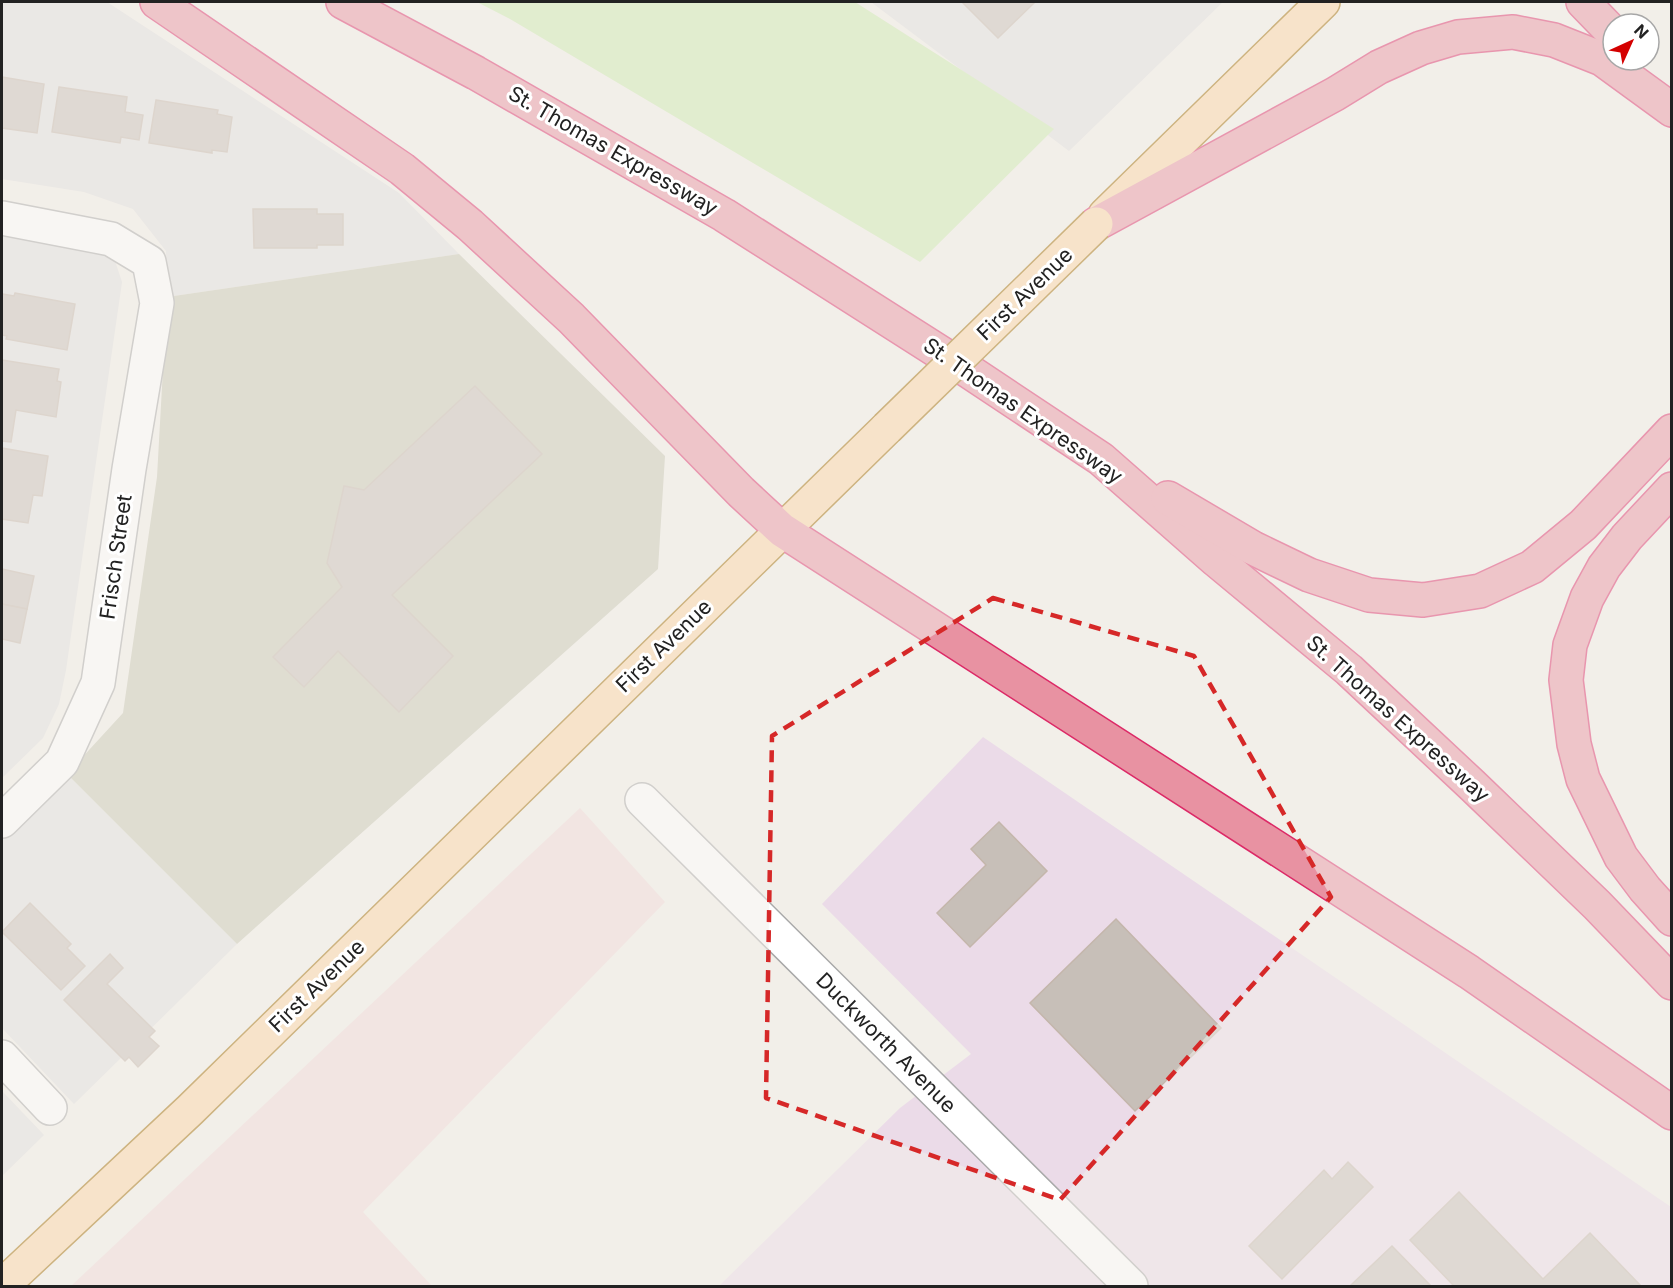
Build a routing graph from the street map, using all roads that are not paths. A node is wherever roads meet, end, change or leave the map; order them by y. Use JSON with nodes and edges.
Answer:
{"nodes":[{"id":1,"x":157,"y":2,"type":"edge"},
{"id":2,"x":343,"y":2,"type":"edge"},
{"id":3,"x":1323,"y":2,"type":"edge"},
{"id":4,"x":1583,"y":2,"type":"edge"},
{"id":5,"x":1601,"y":21,"type":"edge"},
{"id":6,"x":1649,"y":72,"type":"edge"},
{"id":7,"x":1671,"y":96,"type":"edge"},
{"id":8,"x":1671,"y":110,"type":"edge"},
{"id":9,"x":2,"y":218,"type":"edge"},
{"id":10,"x":1096,"y":224,"type":"junction"},
{"id":11,"x":1671,"y":430,"type":"edge"},
{"id":12,"x":1101,"y":459,"type":"junction"},
{"id":13,"x":1671,"y":489,"type":"edge"},
{"id":14,"x":782,"y":530,"type":"junction"},
{"id":15,"x":642,"y":800,"type":"dead end"},
{"id":16,"x":2,"y":821,"type":"edge"},
{"id":17,"x":1671,"y":919,"type":"edge"},
{"id":18,"x":1671,"y":983,"type":"edge"},
{"id":19,"x":2,"y":1057,"type":"edge"},
{"id":20,"x":50,"y":1108,"type":"dead end"},
{"id":21,"x":1671,"y":1113,"type":"edge"},
{"id":22,"x":2,"y":1287,"type":"edge"},
{"id":23,"x":1131,"y":1287,"type":"edge"}],
"edges":[{"from":1,"to":14,"type":"highway"},
{"from":2,"to":12,"type":"highway","name":"St. Thomas Expressway"},
{"from":3,"to":10,"type":"main road","name":"First Avenue"},
{"from":4,"to":5,"type":"highway"},
{"from":6,"to":7,"type":"highway"},
{"from":8,"to":10,"type":"highway"},
{"from":9,"to":16,"type":"street","name":"Frisch Street"},
{"from":10,"to":14,"type":"main road","name":"First Avenue","bridge":true},
{"from":11,"to":12,"type":"highway"},
{"from":12,"to":18,"type":"highway","name":"St. Thomas Expressway"},
{"from":13,"to":17,"type":"highway"},
{"from":14,"to":21,"type":"highway"},
{"from":14,"to":22,"type":"main road","name":"First Avenue"},
{"from":15,"to":23,"type":"street","name":"Duckworth Avenue"},
{"from":19,"to":20,"type":"street"}]}
